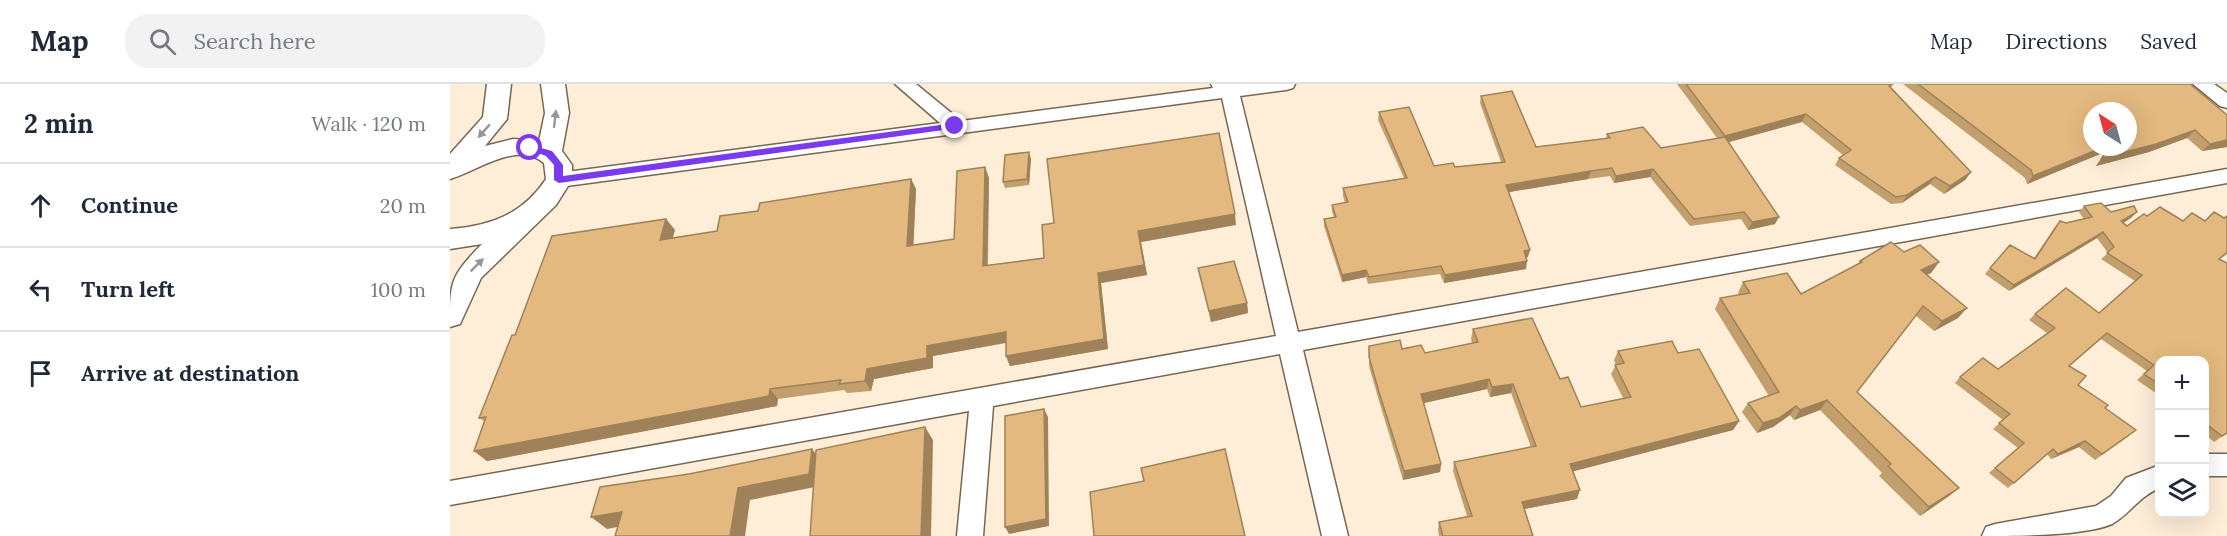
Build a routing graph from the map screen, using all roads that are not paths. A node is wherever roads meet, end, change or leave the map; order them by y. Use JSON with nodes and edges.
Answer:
{"nodes":[{"id":1,"x":499,"y":84,"type":"edge"},
{"id":2,"x":553,"y":84,"type":"edge"},
{"id":3,"x":904,"y":84,"type":"edge"},
{"id":4,"x":1286,"y":84,"type":"edge"},
{"id":5,"x":2202,"y":84,"type":"edge"},
{"id":6,"x":1224,"y":88,"type":"edge"},
{"id":7,"x":2227,"y":102,"type":"edge"},
{"id":8,"x":955,"y":126,"type":"junction"},
{"id":9,"x":549,"y":153,"type":"junction"},
{"id":10,"x":450,"y":169,"type":"edge"},
{"id":11,"x":2227,"y":176,"type":"edge"},
{"id":12,"x":559,"y":180,"type":"junction"},
{"id":13,"x":526,"y":215,"type":"junction"},
{"id":14,"x":450,"y":238,"type":"edge"},
{"id":15,"x":450,"y":316,"type":"edge"},
{"id":16,"x":1288,"y":344,"type":"junction"},
{"id":17,"x":982,"y":397,"type":"junction"},
{"id":18,"x":2209,"y":465,"type":"edge"},
{"id":19,"x":2227,"y":465,"type":"edge"},
{"id":20,"x":2155,"y":478,"type":"edge"},
{"id":21,"x":450,"y":493,"type":"edge"},
{"id":22,"x":970,"y":536,"type":"edge"},
{"id":23,"x":1335,"y":536,"type":"edge"},
{"id":24,"x":1995,"y":536,"type":"edge"}],
"edges":[{"from":1,"to":10,"type":"street","one_way":true},
{"from":9,"to":2,"type":"street","one_way":true},
{"from":3,"to":8,"type":"street"},
{"from":4,"to":6,"type":"street"},
{"from":5,"to":7,"type":"street"},
{"from":6,"to":8,"type":"street"},
{"from":6,"to":16,"type":"street"},
{"from":8,"to":12,"type":"street"},
{"from":9,"to":10,"type":"street"},
{"from":9,"to":12,"type":"street"},
{"from":11,"to":16,"type":"street"},
{"from":12,"to":13,"type":"street"},
{"from":13,"to":14,"type":"street"},
{"from":15,"to":13,"type":"street","one_way":true},
{"from":16,"to":17,"type":"street"},
{"from":16,"to":23,"type":"street"},
{"from":17,"to":21,"type":"street"},
{"from":17,"to":22,"type":"street"},
{"from":18,"to":19,"type":"street"},
{"from":20,"to":24,"type":"street"}]}
